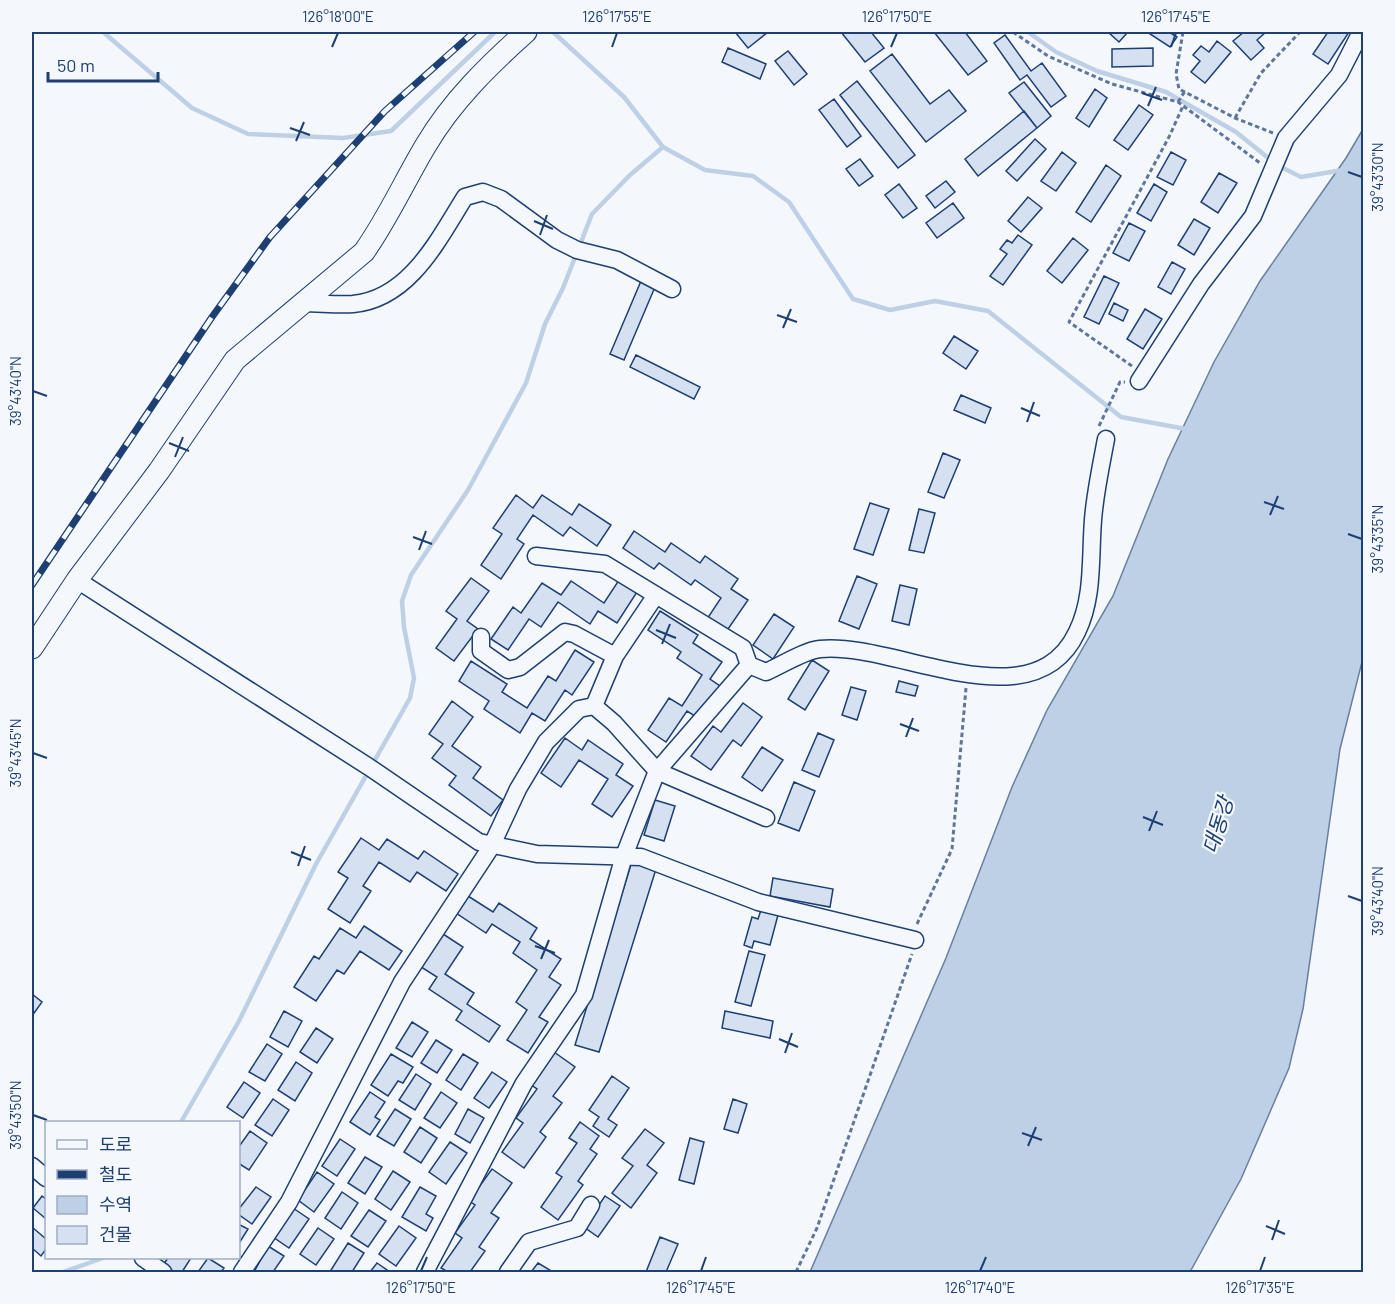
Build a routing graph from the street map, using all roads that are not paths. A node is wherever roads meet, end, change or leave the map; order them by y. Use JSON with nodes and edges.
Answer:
{"nodes":[{"id":1,"x":526,"y":32,"type":"edge"},
{"id":2,"x":1361,"y":32,"type":"edge"},
{"id":3,"x":672,"y":289,"type":"dead end"},
{"id":4,"x":303,"y":303,"type":"junction"},
{"id":5,"x":1141,"y":377,"type":"road end"},
{"id":6,"x":1102,"y":433,"type":"road end"},
{"id":7,"x":536,"y":556,"type":"dead end"},
{"id":8,"x":77,"y":580,"type":"junction"},
{"id":9,"x":656,"y":595,"type":"junction"},
{"id":10,"x":481,"y":637,"type":"dead end"},
{"id":11,"x":32,"y":648,"type":"edge"},
{"id":12,"x":615,"y":656,"type":"junction"},
{"id":13,"x":749,"y":665,"type":"junction"},
{"id":14,"x":594,"y":706,"type":"junction"},
{"id":15,"x":657,"y":771,"type":"junction"},
{"id":16,"x":766,"y":818,"type":"dead end"},
{"id":17,"x":491,"y":847,"type":"junction"},
{"id":18,"x":624,"y":856,"type":"junction"},
{"id":19,"x":915,"y":940,"type":"road end"},
{"id":20,"x":32,"y":1166,"type":"edge"},
{"id":21,"x":45,"y":1177,"type":"edge"},
{"id":22,"x":591,"y":1205,"type":"dead end"},
{"id":23,"x":146,"y":1259,"type":"edge"},
{"id":24,"x":163,"y":1272,"type":"edge"},
{"id":25,"x":242,"y":1272,"type":"edge"},
{"id":26,"x":425,"y":1272,"type":"edge"},
{"id":27,"x":508,"y":1272,"type":"edge"}],
"edges":[{"from":1,"to":4,"type":"main road"},
{"from":2,"to":5,"type":"street"},
{"from":3,"to":4,"type":"street"},
{"from":4,"to":8,"type":"main road"},
{"from":6,"to":13,"type":"street"},
{"from":7,"to":9,"type":"street"},
{"from":8,"to":11,"type":"main road"},
{"from":8,"to":17,"type":"street"},
{"from":9,"to":12,"type":"street"},
{"from":9,"to":13,"type":"street"},
{"from":10,"to":12,"type":"street"},
{"from":12,"to":14,"type":"street"},
{"from":13,"to":15,"type":"street"},
{"from":14,"to":15,"type":"street"},
{"from":14,"to":17,"type":"street"},
{"from":15,"to":16,"type":"street"},
{"from":15,"to":18,"type":"street"},
{"from":17,"to":18,"type":"street"},
{"from":17,"to":25,"type":"street"},
{"from":18,"to":19,"type":"street"},
{"from":18,"to":26,"type":"street"},
{"from":20,"to":21,"type":"street"},
{"from":22,"to":27,"type":"street"},
{"from":23,"to":24,"type":"street"}]}
